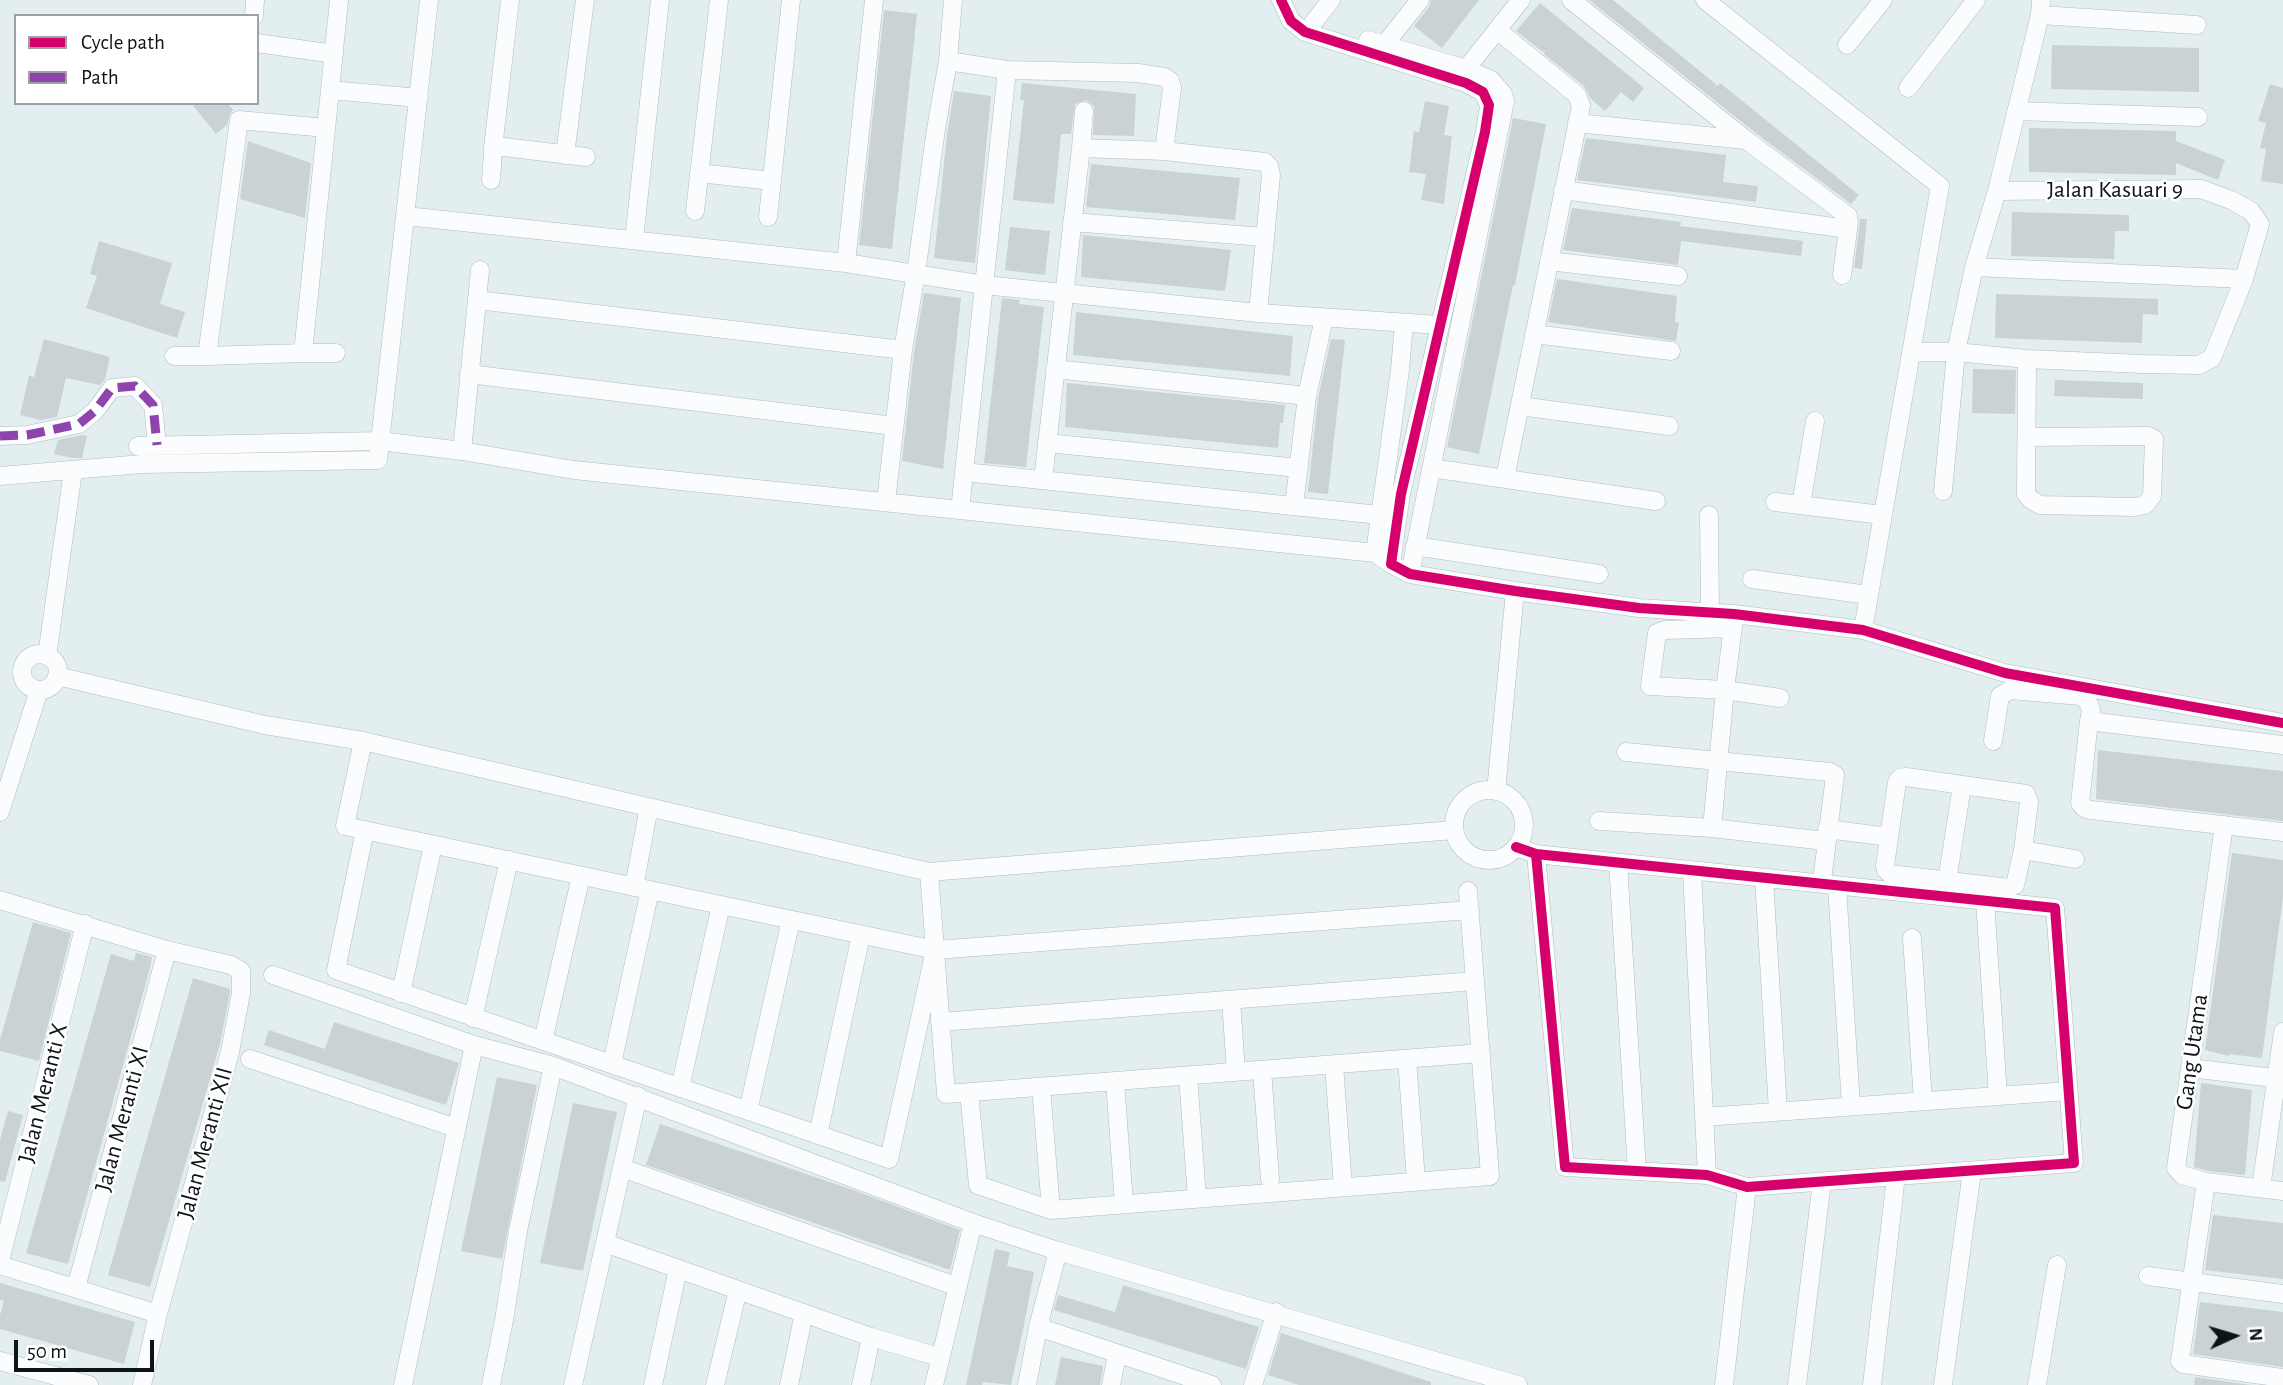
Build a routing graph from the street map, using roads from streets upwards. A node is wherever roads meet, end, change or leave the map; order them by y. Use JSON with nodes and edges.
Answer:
{"nodes":[{"id":1,"x":339,"y":0,"type":"edge"},
{"id":2,"x":429,"y":0,"type":"edge"},
{"id":3,"x":510,"y":0,"type":"edge"},
{"id":4,"x":585,"y":0,"type":"edge"},
{"id":5,"x":660,"y":0,"type":"edge"},
{"id":6,"x":719,"y":0,"type":"edge"},
{"id":7,"x":791,"y":0,"type":"edge"},
{"id":8,"x":874,"y":0,"type":"edge"},
{"id":9,"x":953,"y":0,"type":"edge"},
{"id":10,"x":1281,"y":0,"type":"edge"},
{"id":11,"x":1294,"y":0,"type":"edge"},
{"id":12,"x":1331,"y":0,"type":"edge"},
{"id":13,"x":1420,"y":0,"type":"edge"},
{"id":14,"x":1521,"y":0,"type":"edge"},
{"id":15,"x":1572,"y":0,"type":"edge"},
{"id":16,"x":1705,"y":0,"type":"edge"},
{"id":17,"x":1884,"y":0,"type":"edge"},
{"id":18,"x":1976,"y":0,"type":"edge"},
{"id":19,"x":2040,"y":8,"type":"edge"},
{"id":20,"x":1313,"y":23,"type":"junction"},
{"id":21,"x":2197,"y":25,"type":"dead end"},
{"id":22,"x":1497,"y":30,"type":"junction"},
{"id":23,"x":259,"y":43,"type":"edge"},
{"id":24,"x":1384,"y":44,"type":"junction"},
{"id":25,"x":1846,"y":45,"type":"dead end"},
{"id":26,"x":334,"y":54,"type":"junction"},
{"id":27,"x":948,"y":61,"type":"junction"},
{"id":28,"x":1466,"y":69,"type":"junction"},
{"id":29,"x":1007,"y":70,"type":"junction"},
{"id":30,"x":1908,"y":88,"type":"dead end"},
{"id":31,"x":330,"y":90,"type":"junction"},
{"id":32,"x":419,"y":98,"type":"junction"},
{"id":33,"x":1084,"y":111,"type":"dead end"},
{"id":34,"x":2016,"y":111,"type":"junction"},
{"id":35,"x":2198,"y":117,"type":"dead end"},
{"id":36,"x":1577,"y":123,"type":"junction"},
{"id":37,"x":326,"y":128,"type":"junction"},
{"id":38,"x":1746,"y":140,"type":"junction"},
{"id":39,"x":493,"y":148,"type":"junction"},
{"id":40,"x":1081,"y":148,"type":"junction"},
{"id":41,"x":1164,"y":151,"type":"junction"},
{"id":42,"x":565,"y":155,"type":"junction"},
{"id":43,"x":586,"y":157,"type":"dead end"},
{"id":44,"x":699,"y":173,"type":"junction"},
{"id":45,"x":491,"y":180,"type":"dead end"},
{"id":46,"x":772,"y":181,"type":"junction"},
{"id":47,"x":1563,"y":190,"type":"junction"},
{"id":48,"x":1997,"y":191,"type":"junction"},
{"id":49,"x":695,"y":211,"type":"dead end"},
{"id":50,"x":406,"y":216,"type":"junction"},
{"id":51,"x":768,"y":217,"type":"dead end"},
{"id":52,"x":1072,"y":222,"type":"junction"},
{"id":53,"x":1848,"y":229,"type":"junction"},
{"id":54,"x":1264,"y":237,"type":"junction"},
{"id":55,"x":634,"y":240,"type":"junction"},
{"id":56,"x":1549,"y":261,"type":"junction"},
{"id":57,"x":846,"y":262,"type":"junction"},
{"id":58,"x":1974,"y":267,"type":"junction"},
{"id":59,"x":480,"y":270,"type":"dead end"},
{"id":60,"x":916,"y":274,"type":"junction"},
{"id":61,"x":1842,"y":275,"type":"dead end"},
{"id":62,"x":1678,"y":276,"type":"dead end"},
{"id":63,"x":2244,"y":279,"type":"junction"},
{"id":64,"x":984,"y":285,"type":"junction"},
{"id":65,"x":1063,"y":293,"type":"junction"},
{"id":66,"x":477,"y":300,"type":"junction"},
{"id":67,"x":1258,"y":313,"type":"junction"},
{"id":68,"x":1324,"y":318,"type":"junction"},
{"id":69,"x":1404,"y":323,"type":"junction"},
{"id":70,"x":1440,"y":325,"type":"junction"},
{"id":71,"x":1534,"y":334,"type":"junction"},
{"id":72,"x":903,"y":350,"type":"junction"},
{"id":73,"x":1671,"y":351,"type":"dead end"},
{"id":74,"x":1911,"y":352,"type":"junction"},
{"id":75,"x":1956,"y":352,"type":"junction"},
{"id":76,"x":303,"y":353,"type":"junction"},
{"id":77,"x":336,"y":353,"type":"dead end"},
{"id":78,"x":174,"y":356,"type":"dead end"},
{"id":79,"x":207,"y":356,"type":"junction"},
{"id":80,"x":2027,"y":359,"type":"junction"},
{"id":81,"x":1055,"y":369,"type":"junction"},
{"id":82,"x":469,"y":374,"type":"junction"},
{"id":83,"x":1307,"y":397,"type":"junction"},
{"id":84,"x":1520,"y":406,"type":"junction"},
{"id":85,"x":1815,"y":421,"type":"dead end"},
{"id":86,"x":894,"y":426,"type":"junction"},
{"id":87,"x":1669,"y":426,"type":"dead end"},
{"id":88,"x":0,"y":436,"type":"edge"},
{"id":89,"x":2028,"y":437,"type":"junction"},
{"id":90,"x":380,"y":441,"type":"junction"},
{"id":91,"x":1047,"y":443,"type":"junction"},
{"id":92,"x":227,"y":444,"type":"junction"},
{"id":93,"x":158,"y":445,"type":"junction"},
{"id":94,"x":138,"y":446,"type":"dead end"},
{"id":95,"x":462,"y":451,"type":"junction"},
{"id":96,"x":215,"y":462,"type":"junction"},
{"id":97,"x":1299,"y":468,"type":"junction"},
{"id":98,"x":1431,"y":468,"type":"junction"},
{"id":99,"x":73,"y":471,"type":"junction"},
{"id":100,"x":964,"y":472,"type":"junction"},
{"id":101,"x":0,"y":476,"type":"edge"},
{"id":102,"x":1505,"y":478,"type":"junction"},
{"id":103,"x":1043,"y":480,"type":"junction"},
{"id":104,"x":1943,"y":491,"type":"dead end"},
{"id":105,"x":1656,"y":501,"type":"dead end"},
{"id":106,"x":886,"y":502,"type":"junction"},
{"id":107,"x":1775,"y":502,"type":"dead end"},
{"id":108,"x":1801,"y":505,"type":"junction"},
{"id":109,"x":1294,"y":506,"type":"junction"},
{"id":110,"x":960,"y":510,"type":"junction"},
{"id":111,"x":1380,"y":515,"type":"junction"},
{"id":112,"x":1709,"y":515,"type":"dead end"},
{"id":113,"x":1882,"y":515,"type":"junction"},
{"id":114,"x":1415,"y":546,"type":"junction"},
{"id":115,"x":1375,"y":553,"type":"junction"},
{"id":116,"x":1391,"y":564,"type":"junction"},
{"id":117,"x":1410,"y":574,"type":"junction"},
{"id":118,"x":1599,"y":574,"type":"dead end"},
{"id":119,"x":1752,"y":579,"type":"dead end"},
{"id":120,"x":1515,"y":591,"type":"junction"},
{"id":121,"x":1868,"y":594,"type":"junction"},
{"id":122,"x":1710,"y":613,"type":"junction"},
{"id":123,"x":1734,"y":621,"type":"junction"},
{"id":124,"x":1863,"y":630,"type":"junction"},
{"id":125,"x":47,"y":656,"type":"junction"},
{"id":126,"x":57,"y":676,"type":"junction"},
{"id":127,"x":38,"y":690,"type":"junction"},
{"id":128,"x":1725,"y":690,"type":"junction"},
{"id":129,"x":1780,"y":698,"type":"dead end"},
{"id":130,"x":2089,"y":721,"type":"junction"},
{"id":131,"x":2283,"y":723,"type":"edge"},
{"id":132,"x":363,"y":741,"type":"junction"},
{"id":133,"x":1993,"y":741,"type":"dead end"},
{"id":134,"x":2283,"y":745,"type":"edge"},
{"id":135,"x":1626,"y":752,"type":"dead end"},
{"id":136,"x":1719,"y":761,"type":"junction"},
{"id":137,"x":1962,"y":786,"type":"junction"},
{"id":138,"x":1496,"y":791,"type":"junction"},
{"id":139,"x":649,"y":807,"type":"junction"},
{"id":140,"x":0,"y":812,"type":"edge"},
{"id":141,"x":1599,"y":821,"type":"dead end"},
{"id":142,"x":2224,"y":825,"type":"junction"},
{"id":143,"x":1712,"y":828,"type":"junction"},
{"id":144,"x":365,"y":830,"type":"junction"},
{"id":145,"x":1454,"y":830,"type":"junction"},
{"id":146,"x":2283,"y":832,"type":"edge"},
{"id":147,"x":1826,"y":835,"type":"junction"},
{"id":148,"x":1889,"y":836,"type":"junction"},
{"id":149,"x":433,"y":845,"type":"junction"},
{"id":150,"x":1516,"y":847,"type":"junction"},
{"id":151,"x":2023,"y":850,"type":"junction"},
{"id":152,"x":1536,"y":854,"type":"junction"},
{"id":153,"x":2075,"y":859,"type":"dead end"},
{"id":154,"x":509,"y":860,"type":"junction"},
{"id":155,"x":1618,"y":863,"type":"junction"},
{"id":156,"x":1692,"y":871,"type":"junction"},
{"id":157,"x":929,"y":872,"type":"junction"},
{"id":158,"x":1823,"y":873,"type":"dead end"},
{"id":159,"x":580,"y":876,"type":"junction"},
{"id":160,"x":1764,"y":878,"type":"junction"},
{"id":161,"x":1947,"y":881,"type":"junction"},
{"id":162,"x":1837,"y":886,"type":"junction"},
{"id":163,"x":642,"y":888,"type":"junction"},
{"id":164,"x":1468,"y":891,"type":"dead end"},
{"id":165,"x":1984,"y":901,"type":"junction"},
{"id":166,"x":721,"y":905,"type":"junction"},
{"id":167,"x":1,"y":906,"type":"edge"},
{"id":168,"x":1470,"y":910,"type":"junction"},
{"id":169,"x":791,"y":920,"type":"junction"},
{"id":170,"x":85,"y":924,"type":"junction"},
{"id":171,"x":861,"y":934,"type":"junction"},
{"id":172,"x":1912,"y":938,"type":"dead end"},
{"id":173,"x":167,"y":950,"type":"junction"},
{"id":174,"x":935,"y":950,"type":"junction"},
{"id":175,"x":273,"y":975,"type":"dead end"},
{"id":176,"x":1475,"y":981,"type":"junction"},
{"id":177,"x":401,"y":993,"type":"junction"},
{"id":178,"x":1231,"y":1000,"type":"junction"},
{"id":179,"x":473,"y":1018,"type":"junction"},
{"id":180,"x":940,"y":1022,"type":"junction"},
{"id":181,"x":2283,"y":1032,"type":"edge"},
{"id":182,"x":543,"y":1041,"type":"junction"},
{"id":183,"x":474,"y":1045,"type":"junction"},
{"id":184,"x":1480,"y":1053,"type":"junction"},
{"id":185,"x":250,"y":1059,"type":"dead end"},
{"id":186,"x":1407,"y":1059,"type":"junction"},
{"id":187,"x":612,"y":1064,"type":"junction"},
{"id":188,"x":1334,"y":1065,"type":"junction"},
{"id":189,"x":553,"y":1066,"type":"junction"},
{"id":190,"x":2190,"y":1068,"type":"junction"},
{"id":191,"x":1262,"y":1070,"type":"junction"},
{"id":192,"x":1236,"y":1072,"type":"junction"},
{"id":193,"x":1188,"y":1076,"type":"junction"},
{"id":194,"x":2279,"y":1079,"type":"edge"},
{"id":195,"x":1115,"y":1081,"type":"junction"},
{"id":196,"x":1041,"y":1087,"type":"junction"},
{"id":197,"x":680,"y":1088,"type":"junction"},
{"id":198,"x":2068,"y":1091,"type":"junction"},
{"id":199,"x":968,"y":1092,"type":"junction"},
{"id":200,"x":638,"y":1096,"type":"junction"},
{"id":201,"x":1998,"y":1096,"type":"junction"},
{"id":202,"x":1923,"y":1101,"type":"junction"},
{"id":203,"x":1851,"y":1106,"type":"junction"},
{"id":204,"x":748,"y":1111,"type":"junction"},
{"id":205,"x":1778,"y":1111,"type":"junction"},
{"id":206,"x":1704,"y":1117,"type":"junction"},
{"id":207,"x":456,"y":1128,"type":"junction"},
{"id":208,"x":818,"y":1135,"type":"junction"},
{"id":209,"x":621,"y":1168,"type":"junction"},
{"id":210,"x":1637,"y":1171,"type":"junction"},
{"id":211,"x":1972,"y":1171,"type":"junction"},
{"id":212,"x":1707,"y":1175,"type":"junction"},
{"id":213,"x":1896,"y":1177,"type":"junction"},
{"id":214,"x":1270,"y":1179,"type":"dead end"},
{"id":215,"x":1416,"y":1181,"type":"junction"},
{"id":216,"x":2206,"y":1181,"type":"junction"},
{"id":217,"x":1822,"y":1182,"type":"junction"},
{"id":218,"x":1343,"y":1187,"type":"junction"},
{"id":219,"x":1747,"y":1187,"type":"junction"},
{"id":220,"x":2261,"y":1188,"type":"junction"},
{"id":221,"x":2283,"y":1191,"type":"edge"},
{"id":222,"x":1197,"y":1198,"type":"junction"},
{"id":223,"x":1124,"y":1204,"type":"junction"},
{"id":224,"x":1051,"y":1209,"type":"junction"},
{"id":225,"x":973,"y":1223,"type":"junction"},
{"id":226,"x":605,"y":1243,"type":"junction"},
{"id":227,"x":1058,"y":1251,"type":"junction"},
{"id":228,"x":0,"y":1263,"type":"edge"},
{"id":229,"x":2057,"y":1265,"type":"dead end"},
{"id":230,"x":678,"y":1269,"type":"junction"},
{"id":231,"x":2148,"y":1276,"type":"dead end"},
{"id":232,"x":2192,"y":1283,"type":"junction"},
{"id":233,"x":958,"y":1287,"type":"junction"},
{"id":234,"x":76,"y":1288,"type":"junction"},
{"id":235,"x":738,"y":1290,"type":"junction"},
{"id":236,"x":2283,"y":1294,"type":"edge"},
{"id":237,"x":1276,"y":1312,"type":"junction"},
{"id":238,"x":804,"y":1313,"type":"junction"},
{"id":239,"x":158,"y":1314,"type":"junction"},
{"id":240,"x":1038,"y":1326,"type":"junction"},
{"id":241,"x":871,"y":1337,"type":"junction"},
{"id":242,"x":1117,"y":1354,"type":"junction"},
{"id":243,"x":939,"y":1357,"type":"junction"},
{"id":244,"x":0,"y":1361,"type":"edge"},
{"id":245,"x":2283,"y":1378,"type":"edge"},
{"id":246,"x":1483,"y":1379,"type":"edge"},
{"id":247,"x":1208,"y":1384,"type":"edge"},
{"id":248,"x":89,"y":1385,"type":"edge"},
{"id":249,"x":142,"y":1385,"type":"edge"},
{"id":250,"x":403,"y":1385,"type":"edge"},
{"id":251,"x":491,"y":1385,"type":"edge"},
{"id":252,"x":573,"y":1385,"type":"edge"},
{"id":253,"x":653,"y":1385,"type":"edge"},
{"id":254,"x":715,"y":1385,"type":"edge"},
{"id":255,"x":789,"y":1385,"type":"edge"},
{"id":256,"x":861,"y":1385,"type":"edge"},
{"id":257,"x":934,"y":1385,"type":"edge"},
{"id":258,"x":1027,"y":1385,"type":"edge"},
{"id":259,"x":1111,"y":1385,"type":"edge"},
{"id":260,"x":1253,"y":1385,"type":"edge"},
{"id":261,"x":1518,"y":1385,"type":"edge"},
{"id":262,"x":1724,"y":1385,"type":"edge"},
{"id":263,"x":1797,"y":1385,"type":"edge"},
{"id":264,"x":1872,"y":1385,"type":"edge"},
{"id":265,"x":1943,"y":1385,"type":"edge"},
{"id":266,"x":2037,"y":1385,"type":"edge"}],
"edges":[{"from":1,"to":26,"type":"street"},
{"from":2,"to":32,"type":"street"},
{"from":3,"to":39,"type":"street"},
{"from":4,"to":42,"type":"street"},
{"from":5,"to":55,"type":"street"},
{"from":6,"to":44,"type":"street"},
{"from":7,"to":46,"type":"street"},
{"from":8,"to":57,"type":"street"},
{"from":9,"to":27,"type":"street"},
{"from":10,"to":70,"type":"street"},
{"from":11,"to":20,"type":"street"},
{"from":12,"to":20,"type":"street"},
{"from":13,"to":24,"type":"street"},
{"from":14,"to":22,"type":"street"},
{"from":15,"to":38,"type":"street"},
{"from":16,"to":74,"type":"street"},
{"from":17,"to":25,"type":"street"},
{"from":18,"to":30,"type":"street"},
{"from":19,"to":21,"type":"street"},
{"from":19,"to":34,"type":"street"},
{"from":20,"to":24,"type":"street"},
{"from":22,"to":28,"type":"street"},
{"from":22,"to":36,"type":"street"},
{"from":23,"to":26,"type":"street"},
{"from":24,"to":28,"type":"street"},
{"from":26,"to":31,"type":"street"},
{"from":27,"to":29,"type":"street"},
{"from":27,"to":60,"type":"street"},
{"from":28,"to":98,"type":"street"},
{"from":29,"to":41,"type":"street"},
{"from":29,"to":64,"type":"street"},
{"from":31,"to":32,"type":"street"},
{"from":31,"to":37,"type":"street"},
{"from":32,"to":50,"type":"street"},
{"from":33,"to":40,"type":"street"},
{"from":34,"to":35,"type":"street"},
{"from":34,"to":48,"type":"street"},
{"from":36,"to":38,"type":"street"},
{"from":36,"to":47,"type":"street"},
{"from":37,"to":76,"type":"street"},
{"from":37,"to":79,"type":"street"},
{"from":38,"to":53,"type":"street"},
{"from":39,"to":42,"type":"street"},
{"from":39,"to":45,"type":"street"},
{"from":40,"to":41,"type":"street"},
{"from":40,"to":52,"type":"street"},
{"from":41,"to":54,"type":"street"},
{"from":42,"to":43,"type":"street"},
{"from":44,"to":46,"type":"street"},
{"from":44,"to":49,"type":"street"},
{"from":46,"to":51,"type":"street"},
{"from":47,"to":53,"type":"street"},
{"from":47,"to":56,"type":"street"},
{"from":48,"to":58,"type":"street"},
{"from":48,"to":63,"type":"street","name":"Jalan Kasuari 9"},
{"from":50,"to":55,"type":"street"},
{"from":50,"to":90,"type":"street"},
{"from":52,"to":54,"type":"street"},
{"from":52,"to":65,"type":"street"},
{"from":53,"to":61,"type":"street"},
{"from":54,"to":67,"type":"street"},
{"from":55,"to":57,"type":"street"},
{"from":56,"to":62,"type":"street"},
{"from":56,"to":71,"type":"street"},
{"from":57,"to":60,"type":"street"},
{"from":58,"to":63,"type":"street"},
{"from":58,"to":75,"type":"street"},
{"from":59,"to":66,"type":"street"},
{"from":60,"to":64,"type":"street"},
{"from":60,"to":72,"type":"street"},
{"from":63,"to":80,"type":"street"},
{"from":64,"to":65,"type":"street"},
{"from":64,"to":100,"type":"street"},
{"from":65,"to":67,"type":"street"},
{"from":65,"to":81,"type":"street"},
{"from":66,"to":72,"type":"street"},
{"from":66,"to":82,"type":"street"},
{"from":67,"to":68,"type":"street"},
{"from":68,"to":69,"type":"street"},
{"from":68,"to":83,"type":"street"},
{"from":69,"to":70,"type":"street"},
{"from":69,"to":111,"type":"street"},
{"from":70,"to":116,"type":"street"},
{"from":71,"to":73,"type":"street"},
{"from":71,"to":84,"type":"street"},
{"from":72,"to":86,"type":"street"},
{"from":74,"to":75,"type":"street"},
{"from":74,"to":113,"type":"street"},
{"from":75,"to":80,"type":"street"},
{"from":75,"to":104,"type":"street"},
{"from":76,"to":77,"type":"street"},
{"from":76,"to":79,"type":"street"},
{"from":78,"to":79,"type":"street"},
{"from":80,"to":89,"type":"street"},
{"from":81,"to":83,"type":"street"},
{"from":81,"to":91,"type":"street"},
{"from":82,"to":86,"type":"street"},
{"from":82,"to":95,"type":"street"},
{"from":83,"to":97,"type":"street"},
{"from":84,"to":87,"type":"street"},
{"from":84,"to":102,"type":"street"},
{"from":85,"to":108,"type":"street"},
{"from":86,"to":106,"type":"street"},
{"from":88,"to":93,"type":"street"},
{"from":89,"to":89,"type":"street"},
{"from":90,"to":92,"type":"street"},
{"from":90,"to":95,"type":"street"},
{"from":90,"to":96,"type":"street"},
{"from":91,"to":97,"type":"street"},
{"from":91,"to":103,"type":"street"},
{"from":92,"to":93,"type":"street"},
{"from":92,"to":96,"type":"street"},
{"from":93,"to":94,"type":"street"},
{"from":95,"to":106,"type":"street"},
{"from":96,"to":99,"type":"street"},
{"from":97,"to":109,"type":"street"},
{"from":98,"to":102,"type":"street"},
{"from":98,"to":114,"type":"street"},
{"from":99,"to":101,"type":"street"},
{"from":99,"to":125,"type":"street"},
{"from":100,"to":103,"type":"street"},
{"from":100,"to":110,"type":"street"},
{"from":102,"to":105,"type":"street"},
{"from":103,"to":109,"type":"street"},
{"from":106,"to":110,"type":"street"},
{"from":107,"to":108,"type":"street"},
{"from":108,"to":113,"type":"street"},
{"from":109,"to":111,"type":"street"},
{"from":110,"to":115,"type":"street"},
{"from":111,"to":115,"type":"street"},
{"from":112,"to":122,"type":"street"},
{"from":113,"to":121,"type":"street"},
{"from":114,"to":117,"type":"street"},
{"from":114,"to":118,"type":"street"},
{"from":115,"to":116,"type":"street"},
{"from":116,"to":117,"type":"street"},
{"from":117,"to":120,"type":"street"},
{"from":119,"to":121,"type":"street"},
{"from":120,"to":122,"type":"street"},
{"from":120,"to":138,"type":"street"},
{"from":121,"to":124,"type":"street"},
{"from":122,"to":123,"type":"street"},
{"from":123,"to":124,"type":"street"},
{"from":123,"to":128,"type":"street"},
{"from":123,"to":128,"type":"street"},
{"from":124,"to":131,"type":"street"},
{"from":125,"to":126,"type":"street"},
{"from":125,"to":127,"type":"street"},
{"from":126,"to":127,"type":"street"},
{"from":126,"to":132,"type":"street"},
{"from":127,"to":140,"type":"street"},
{"from":128,"to":129,"type":"street"},
{"from":128,"to":136,"type":"street"},
{"from":130,"to":133,"type":"street"},
{"from":130,"to":134,"type":"street"},
{"from":130,"to":142,"type":"street"},
{"from":132,"to":139,"type":"street"},
{"from":132,"to":144,"type":"street"},
{"from":135,"to":136,"type":"street"},
{"from":136,"to":143,"type":"street"},
{"from":136,"to":147,"type":"street"},
{"from":137,"to":148,"type":"street"},
{"from":137,"to":151,"type":"street"},
{"from":137,"to":161,"type":"street"},
{"from":138,"to":145,"type":"street"},
{"from":138,"to":150,"type":"street"},
{"from":139,"to":157,"type":"street"},
{"from":139,"to":163,"type":"street"},
{"from":141,"to":143,"type":"street"},
{"from":142,"to":146,"type":"street"},
{"from":142,"to":190,"type":"street","name":"Gang Utama"},
{"from":143,"to":147,"type":"street"},
{"from":144,"to":149,"type":"street"},
{"from":144,"to":177,"type":"street"},
{"from":145,"to":150,"type":"street"},
{"from":145,"to":157,"type":"street"},
{"from":147,"to":148,"type":"street"},
{"from":147,"to":158,"type":"street"},
{"from":148,"to":161,"type":"street"},
{"from":149,"to":154,"type":"street"},
{"from":149,"to":177,"type":"street"},
{"from":150,"to":152,"type":"street"},
{"from":151,"to":153,"type":"street"},
{"from":151,"to":161,"type":"street"},
{"from":152,"to":155,"type":"street"},
{"from":152,"to":210,"type":"street"},
{"from":154,"to":159,"type":"street"},
{"from":154,"to":179,"type":"street"},
{"from":155,"to":156,"type":"street"},
{"from":155,"to":210,"type":"street"},
{"from":156,"to":160,"type":"street"},
{"from":156,"to":206,"type":"street"},
{"from":157,"to":174,"type":"street"},
{"from":159,"to":163,"type":"street"},
{"from":159,"to":182,"type":"street"},
{"from":160,"to":162,"type":"street"},
{"from":160,"to":205,"type":"street"},
{"from":162,"to":165,"type":"street"},
{"from":162,"to":203,"type":"street"},
{"from":163,"to":166,"type":"street"},
{"from":163,"to":187,"type":"street"},
{"from":164,"to":168,"type":"street"},
{"from":165,"to":198,"type":"street"},
{"from":165,"to":201,"type":"street"},
{"from":166,"to":169,"type":"street"},
{"from":166,"to":197,"type":"street"},
{"from":167,"to":170,"type":"street"},
{"from":168,"to":174,"type":"street"},
{"from":168,"to":176,"type":"street"},
{"from":169,"to":171,"type":"street"},
{"from":169,"to":204,"type":"street"},
{"from":170,"to":173,"type":"street"},
{"from":170,"to":228,"type":"street","name":"Jalan Meranti X"},
{"from":171,"to":174,"type":"street"},
{"from":171,"to":208,"type":"street"},
{"from":172,"to":202,"type":"street"},
{"from":173,"to":234,"type":"street","name":"Jalan Meranti XI"},
{"from":173,"to":239,"type":"street","name":"Jalan Meranti XII"},
{"from":174,"to":180,"type":"street"},
{"from":174,"to":208,"type":"street"},
{"from":175,"to":183,"type":"street"},
{"from":176,"to":178,"type":"street"},
{"from":176,"to":184,"type":"street"},
{"from":177,"to":179,"type":"street"},
{"from":178,"to":180,"type":"street"},
{"from":178,"to":192,"type":"street"},
{"from":179,"to":182,"type":"street"},
{"from":180,"to":199,"type":"street"},
{"from":181,"to":194,"type":"street"},
{"from":182,"to":187,"type":"street"},
{"from":183,"to":189,"type":"street"},
{"from":183,"to":207,"type":"street"},
{"from":184,"to":186,"type":"street"},
{"from":184,"to":215,"type":"street"},
{"from":185,"to":207,"type":"street"},
{"from":186,"to":188,"type":"street"},
{"from":186,"to":215,"type":"street"},
{"from":187,"to":197,"type":"street"},
{"from":188,"to":191,"type":"street"},
{"from":188,"to":218,"type":"street"},
{"from":189,"to":200,"type":"street"},
{"from":189,"to":251,"type":"street"},
{"from":190,"to":194,"type":"street"},
{"from":190,"to":216,"type":"street","name":"Gang Utama"},
{"from":191,"to":192,"type":"street"},
{"from":191,"to":214,"type":"street"},
{"from":192,"to":193,"type":"street"},
{"from":193,"to":195,"type":"street"},
{"from":193,"to":222,"type":"street"},
{"from":194,"to":220,"type":"street"},
{"from":195,"to":196,"type":"street"},
{"from":195,"to":223,"type":"street"},
{"from":196,"to":199,"type":"street"},
{"from":196,"to":224,"type":"street"},
{"from":197,"to":204,"type":"street"},
{"from":198,"to":201,"type":"street"},
{"from":198,"to":211,"type":"street"},
{"from":199,"to":224,"type":"street"},
{"from":200,"to":209,"type":"street"},
{"from":200,"to":225,"type":"street"},
{"from":201,"to":202,"type":"street"},
{"from":202,"to":203,"type":"street"},
{"from":203,"to":205,"type":"street"},
{"from":204,"to":208,"type":"street"},
{"from":205,"to":206,"type":"street"},
{"from":206,"to":212,"type":"street"},
{"from":207,"to":250,"type":"street"},
{"from":209,"to":226,"type":"street"},
{"from":209,"to":233,"type":"street"},
{"from":210,"to":212,"type":"street"},
{"from":211,"to":213,"type":"street"},
{"from":211,"to":265,"type":"street"},
{"from":212,"to":219,"type":"street"},
{"from":213,"to":217,"type":"street"},
{"from":213,"to":264,"type":"street"},
{"from":215,"to":218,"type":"street"},
{"from":216,"to":220,"type":"street","name":"Gang Utama"},
{"from":216,"to":232,"type":"street"},
{"from":217,"to":219,"type":"street"},
{"from":217,"to":263,"type":"street"},
{"from":218,"to":222,"type":"street"},
{"from":219,"to":262,"type":"street"},
{"from":220,"to":221,"type":"street","name":"Gang Utama"},
{"from":222,"to":223,"type":"street"},
{"from":223,"to":224,"type":"street"},
{"from":225,"to":227,"type":"street"},
{"from":225,"to":233,"type":"street"},
{"from":226,"to":230,"type":"street"},
{"from":226,"to":252,"type":"street"},
{"from":227,"to":237,"type":"street"},
{"from":227,"to":240,"type":"street"},
{"from":228,"to":234,"type":"street"},
{"from":229,"to":266,"type":"street"},
{"from":230,"to":235,"type":"street"},
{"from":230,"to":253,"type":"street"},
{"from":231,"to":232,"type":"street"},
{"from":232,"to":236,"type":"street"},
{"from":232,"to":245,"type":"street"},
{"from":233,"to":243,"type":"street"},
{"from":234,"to":239,"type":"street"},
{"from":235,"to":238,"type":"street"},
{"from":235,"to":254,"type":"street"},
{"from":237,"to":246,"type":"street"},
{"from":237,"to":260,"type":"street"},
{"from":238,"to":241,"type":"street"},
{"from":238,"to":255,"type":"street"},
{"from":239,"to":249,"type":"street","name":"Jalan Meranti XII"},
{"from":240,"to":242,"type":"street"},
{"from":240,"to":258,"type":"street"},
{"from":241,"to":243,"type":"street"},
{"from":241,"to":256,"type":"street"},
{"from":242,"to":247,"type":"street"},
{"from":242,"to":259,"type":"street"},
{"from":243,"to":257,"type":"street"},
{"from":244,"to":248,"type":"street"},
{"from":246,"to":261,"type":"street"}]}
